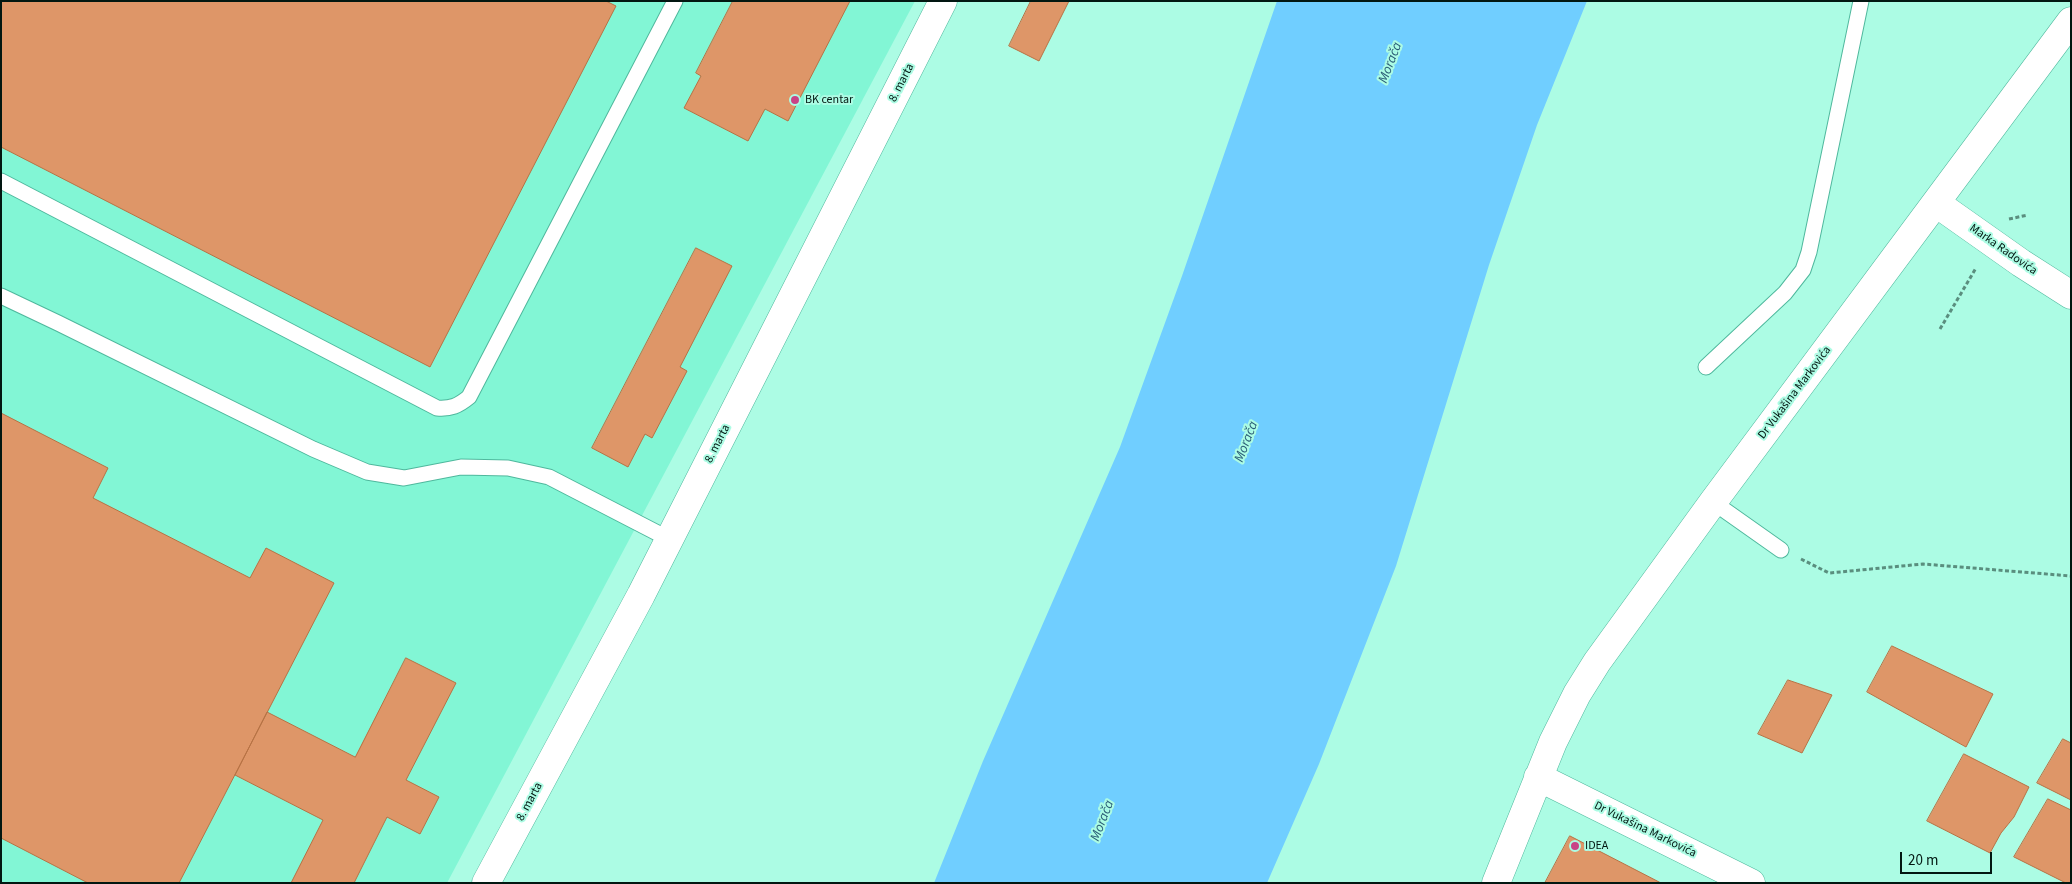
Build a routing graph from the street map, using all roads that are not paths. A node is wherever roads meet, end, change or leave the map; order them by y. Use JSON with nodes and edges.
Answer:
{"nodes":[{"id":1,"x":675,"y":1,"type":"edge"},
{"id":2,"x":943,"y":1,"type":"edge"},
{"id":3,"x":1861,"y":1,"type":"edge"},
{"id":4,"x":2071,"y":20,"type":"edge"},
{"id":5,"x":1,"y":181,"type":"edge"},
{"id":6,"x":1936,"y":203,"type":"junction"},
{"id":7,"x":1,"y":296,"type":"edge"},
{"id":8,"x":2071,"y":296,"type":"edge"},
{"id":9,"x":1706,"y":367,"type":"dead end"},
{"id":10,"x":1713,"y":502,"type":"junction"},
{"id":11,"x":669,"y":539,"type":"junction"},
{"id":12,"x":1781,"y":550,"type":"road end"},
{"id":13,"x":1538,"y":777,"type":"junction"},
{"id":14,"x":486,"y":883,"type":"edge"},
{"id":15,"x":1496,"y":883,"type":"edge"},
{"id":16,"x":1751,"y":883,"type":"edge"}],
"edges":[{"from":1,"to":5,"type":"lane"},
{"from":2,"to":11,"type":"street","name":"8. marta"},
{"from":3,"to":9,"type":"lane"},
{"from":4,"to":6,"type":"street","name":"Dr Vukašina Markovića"},
{"from":6,"to":8,"type":"street","name":"Marka Radovića"},
{"from":6,"to":10,"type":"street","name":"Dr Vukašina Markovića"},
{"from":7,"to":11,"type":"lane"},
{"from":10,"to":12,"type":"lane"},
{"from":10,"to":13,"type":"street","name":"Dr Vukašina Markovića"},
{"from":11,"to":14,"type":"street","name":"8. marta"},
{"from":13,"to":15,"type":"street","name":"Dr Vukašina Markovića"},
{"from":13,"to":16,"type":"street","name":"Dr Vukašina Markovića"}]}
